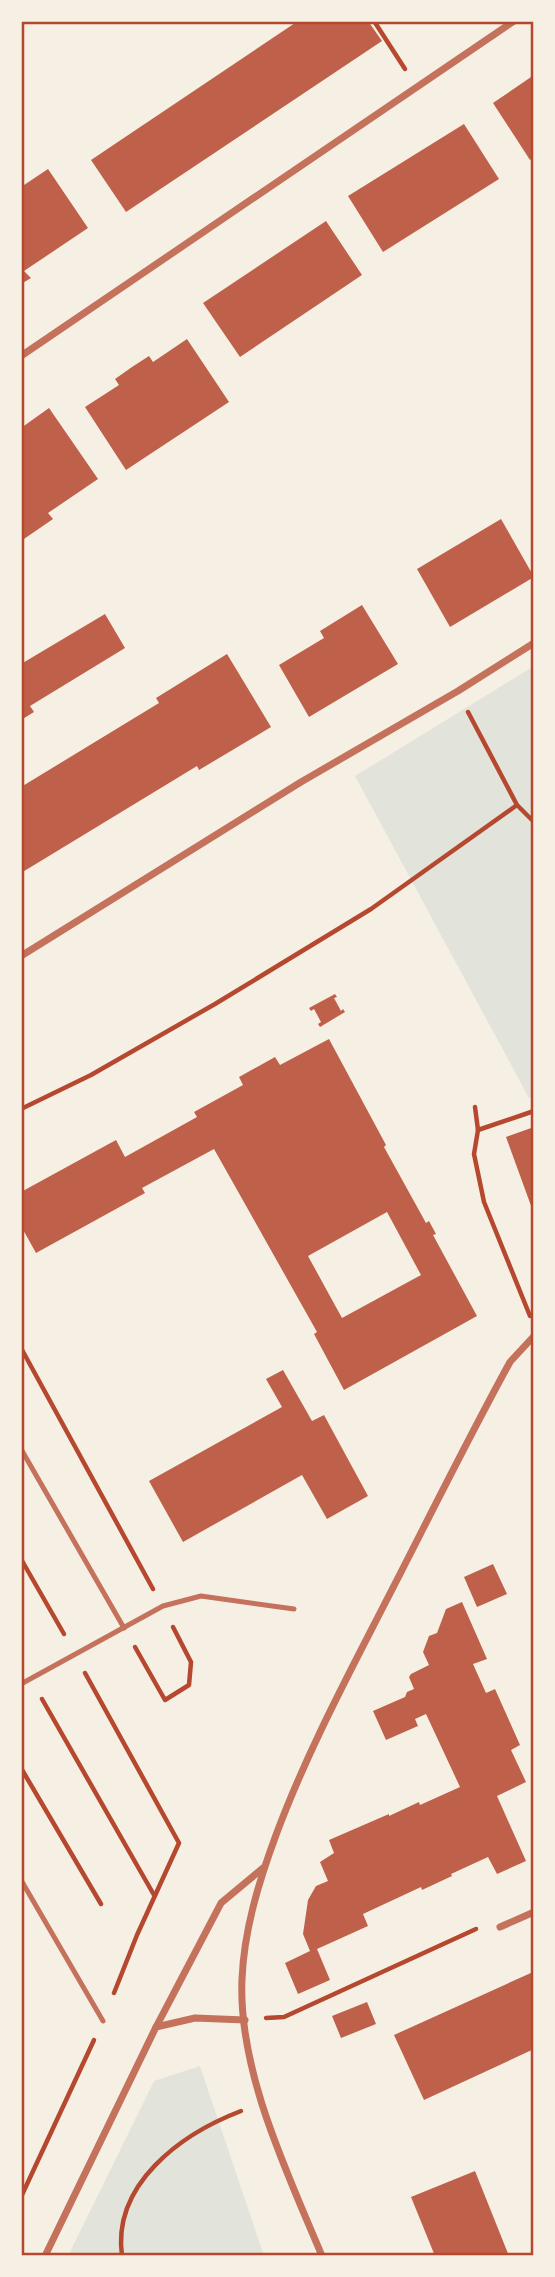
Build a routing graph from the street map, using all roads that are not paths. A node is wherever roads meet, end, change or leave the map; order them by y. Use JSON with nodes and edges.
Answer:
{"nodes":[{"id":1,"x":514,"y":21,"type":"edge"},
{"id":2,"x":21,"y":356,"type":"edge"},
{"id":3,"x":534,"y":643,"type":"edge"},
{"id":4,"x":21,"y":956,"type":"edge"},
{"id":5,"x":534,"y":1336,"type":"edge"},
{"id":6,"x":21,"y":1449,"type":"edge"},
{"id":7,"x":294,"y":1609,"type":"dead end"},
{"id":8,"x":124,"y":1628,"type":"junction"},
{"id":9,"x":21,"y":1684,"type":"edge"},
{"id":10,"x":264,"y":1868,"type":"junction"},
{"id":11,"x":21,"y":1880,"type":"edge"},
{"id":12,"x":534,"y":1912,"type":"edge"},
{"id":13,"x":500,"y":1927,"type":"dead end"},
{"id":14,"x":245,"y":2020,"type":"junction"},
{"id":15,"x":103,"y":2021,"type":"road end"},
{"id":16,"x":156,"y":2027,"type":"junction"},
{"id":17,"x":45,"y":2256,"type":"edge"},
{"id":18,"x":322,"y":2256,"type":"edge"}],
"edges":[{"from":1,"to":2,"type":"street"},
{"from":3,"to":4,"type":"street"},
{"from":5,"to":10,"type":"street"},
{"from":6,"to":8,"type":"lane"},
{"from":7,"to":8,"type":"lane"},
{"from":8,"to":9,"type":"lane"},
{"from":10,"to":14,"type":"street"},
{"from":10,"to":16,"type":"street"},
{"from":11,"to":15,"type":"lane"},
{"from":12,"to":13,"type":"street"},
{"from":14,"to":16,"type":"street"},
{"from":14,"to":18,"type":"street"},
{"from":16,"to":17,"type":"street"}]}
